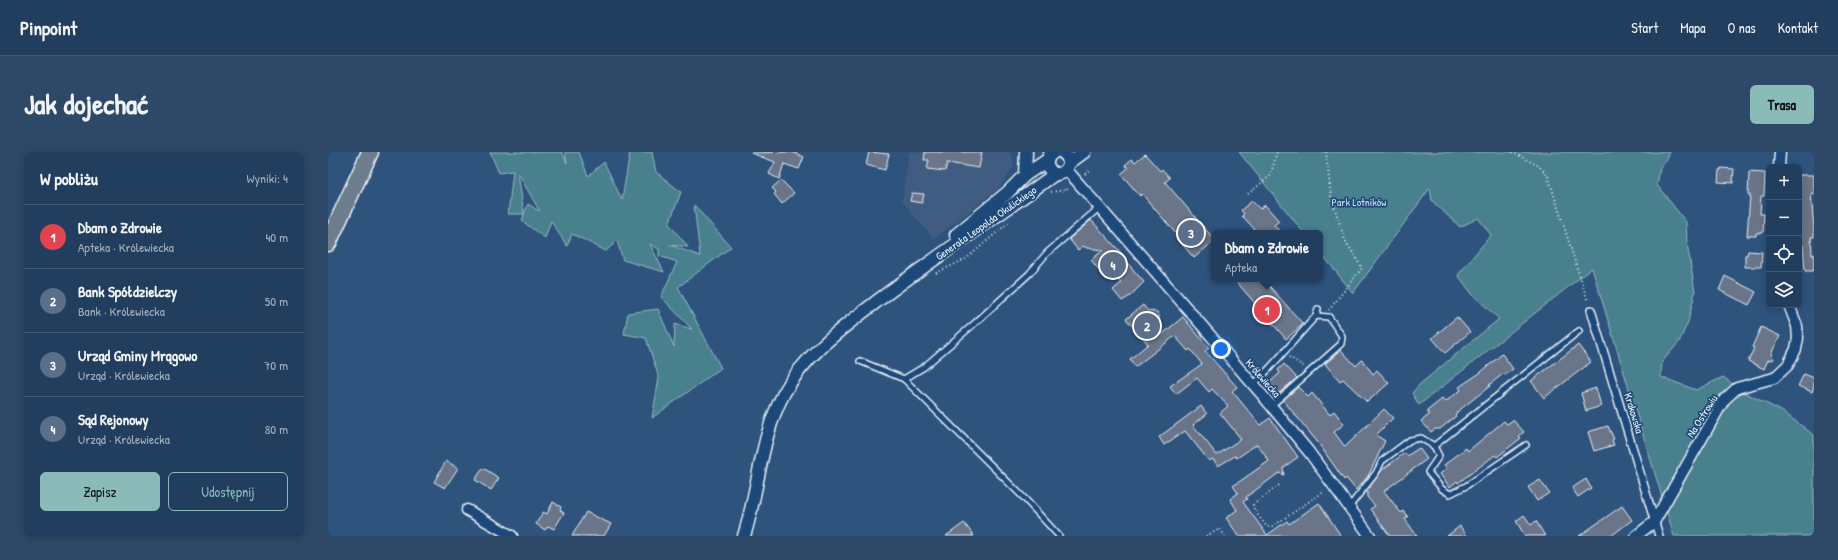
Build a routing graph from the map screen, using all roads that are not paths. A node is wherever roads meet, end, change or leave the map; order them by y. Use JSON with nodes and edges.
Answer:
{"nodes":[{"id":1,"x":370,"y":152,"type":"edge"},
{"id":2,"x":1026,"y":152,"type":"edge"},
{"id":3,"x":1062,"y":152,"type":"edge"},
{"id":4,"x":1780,"y":152,"type":"edge"},
{"id":5,"x":1048,"y":155,"type":"edge"},
{"id":6,"x":1779,"y":164,"type":"edge"},
{"id":7,"x":1071,"y":166,"type":"edge"},
{"id":8,"x":1025,"y":176,"type":"junction"},
{"id":9,"x":1100,"y":207,"type":"junction"},
{"id":10,"x":328,"y":243,"type":"edge"},
{"id":11,"x":917,"y":271,"type":"junction"},
{"id":12,"x":1790,"y":308,"type":"edge"},
{"id":13,"x":1318,"y":309,"type":"dead end"},
{"id":14,"x":1591,"y":310,"type":"road end"},
{"id":15,"x":1316,"y":316,"type":"junction"},
{"id":16,"x":1579,"y":331,"type":"dead end"},
{"id":17,"x":860,"y":360,"type":"dead end"},
{"id":18,"x":904,"y":379,"type":"junction"},
{"id":19,"x":1253,"y":385,"type":"junction"},
{"id":20,"x":1271,"y":406,"type":"junction"},
{"id":21,"x":1526,"y":445,"type":"dead end"},
{"id":22,"x":1434,"y":446,"type":"junction"},
{"id":23,"x":1349,"y":508,"type":"junction"},
{"id":24,"x":468,"y":510,"type":"dead end"},
{"id":25,"x":1654,"y":522,"type":"junction"},
{"id":26,"x":512,"y":536,"type":"edge"},
{"id":27,"x":744,"y":536,"type":"edge"},
{"id":28,"x":1059,"y":536,"type":"edge"},
{"id":29,"x":1370,"y":536,"type":"edge"},
{"id":30,"x":1636,"y":536,"type":"edge"},
{"id":31,"x":1659,"y":536,"type":"edge"}],
"edges":[{"from":1,"to":10,"type":"main road"},
{"from":2,"to":8,"type":"street"},
{"from":3,"to":7,"type":"street"},
{"from":4,"to":6,"type":"street"},
{"from":5,"to":7,"type":"street"},
{"from":5,"to":8,"type":"street","name":"Generała Leopolda Okulickiego"},
{"from":7,"to":9,"type":"street","name":"Królewiecka"},
{"from":7,"to":11,"type":"street","name":"Generała Leopolda Okulickiego"},
{"from":8,"to":11,"type":"street","name":"Generała Leopolda Okulickiego"},
{"from":9,"to":18,"type":"lane"},
{"from":9,"to":19,"type":"street","name":"Królewiecka"},
{"from":11,"to":27,"type":"street","name":"Generała Leopolda Okulickiego"},
{"from":12,"to":25,"type":"street","name":"Na Ostrowiu"},
{"from":13,"to":15,"type":"lane"},
{"from":14,"to":25,"type":"street","name":"Krakowska"},
{"from":15,"to":19,"type":"lane"},
{"from":15,"to":20,"type":"lane"},
{"from":16,"to":22,"type":"lane"},
{"from":17,"to":18,"type":"lane"},
{"from":18,"to":28,"type":"lane"},
{"from":19,"to":20,"type":"street","name":"Królewiecka"},
{"from":20,"to":23,"type":"street","name":"Królewiecka"},
{"from":21,"to":22,"type":"lane"},
{"from":22,"to":23,"type":"lane"},
{"from":23,"to":29,"type":"street","name":"Królewiecka"},
{"from":24,"to":26,"type":"street"},
{"from":25,"to":30,"type":"street"},
{"from":25,"to":31,"type":"street","name":"Krakowska"}]}
